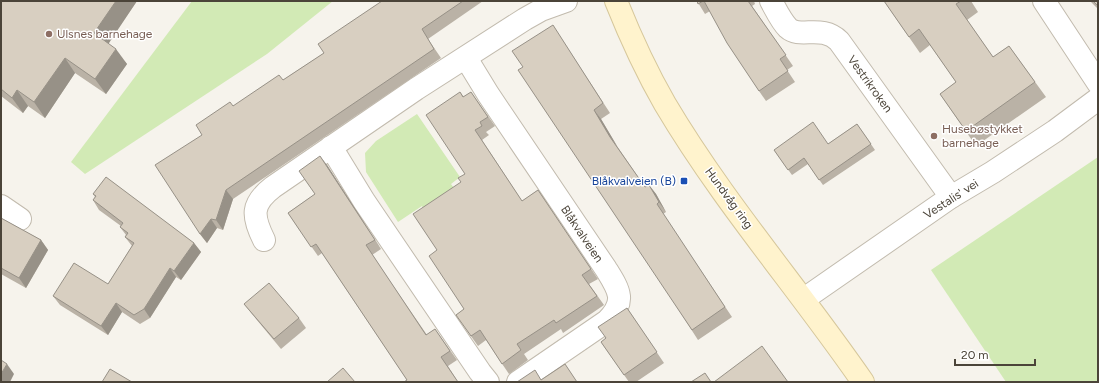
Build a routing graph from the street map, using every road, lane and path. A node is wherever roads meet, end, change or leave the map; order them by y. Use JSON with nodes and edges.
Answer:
{"nodes":[{"id":1,"x":566,"y":1,"type":"edge"},
{"id":2,"x":616,"y":1,"type":"edge"},
{"id":3,"x":771,"y":1,"type":"edge"},
{"id":4,"x":1044,"y":1,"type":"edge"},
{"id":5,"x":540,"y":5,"type":"edge"},
{"id":6,"x":466,"y":58,"type":"junction"},
{"id":7,"x":1098,"y":83,"type":"edge"},
{"id":8,"x":1098,"y":99,"type":"edge"},
{"id":9,"x":331,"y":148,"type":"junction"},
{"id":10,"x":951,"y":198,"type":"junction"},
{"id":11,"x":1,"y":206,"type":"edge"},
{"id":12,"x":20,"y":219,"type":"dead end"},
{"id":13,"x":264,"y":240,"type":"dead end"},
{"id":14,"x":804,"y":299,"type":"junction"},
{"id":15,"x":488,"y":382,"type":"edge"},
{"id":16,"x":518,"y":382,"type":"edge"},
{"id":17,"x":864,"y":382,"type":"edge"}],
"edges":[{"from":1,"to":5,"type":"street"},
{"from":2,"to":14,"type":"main road","name":"Hundvåg ring"},
{"from":3,"to":10,"type":"street","name":"Vestrikroken"},
{"from":4,"to":7,"type":"street"},
{"from":5,"to":6,"type":"street"},
{"from":6,"to":9,"type":"street"},
{"from":6,"to":16,"type":"street","name":"Blåkvalveien"},
{"from":8,"to":10,"type":"street","name":"Vestalis' vei"},
{"from":9,"to":13,"type":"street"},
{"from":9,"to":15,"type":"street"},
{"from":10,"to":14,"type":"street","name":"Vestalis' vei"},
{"from":11,"to":12,"type":"street"},
{"from":14,"to":17,"type":"main road","name":"Hundvåg ring"}]}
